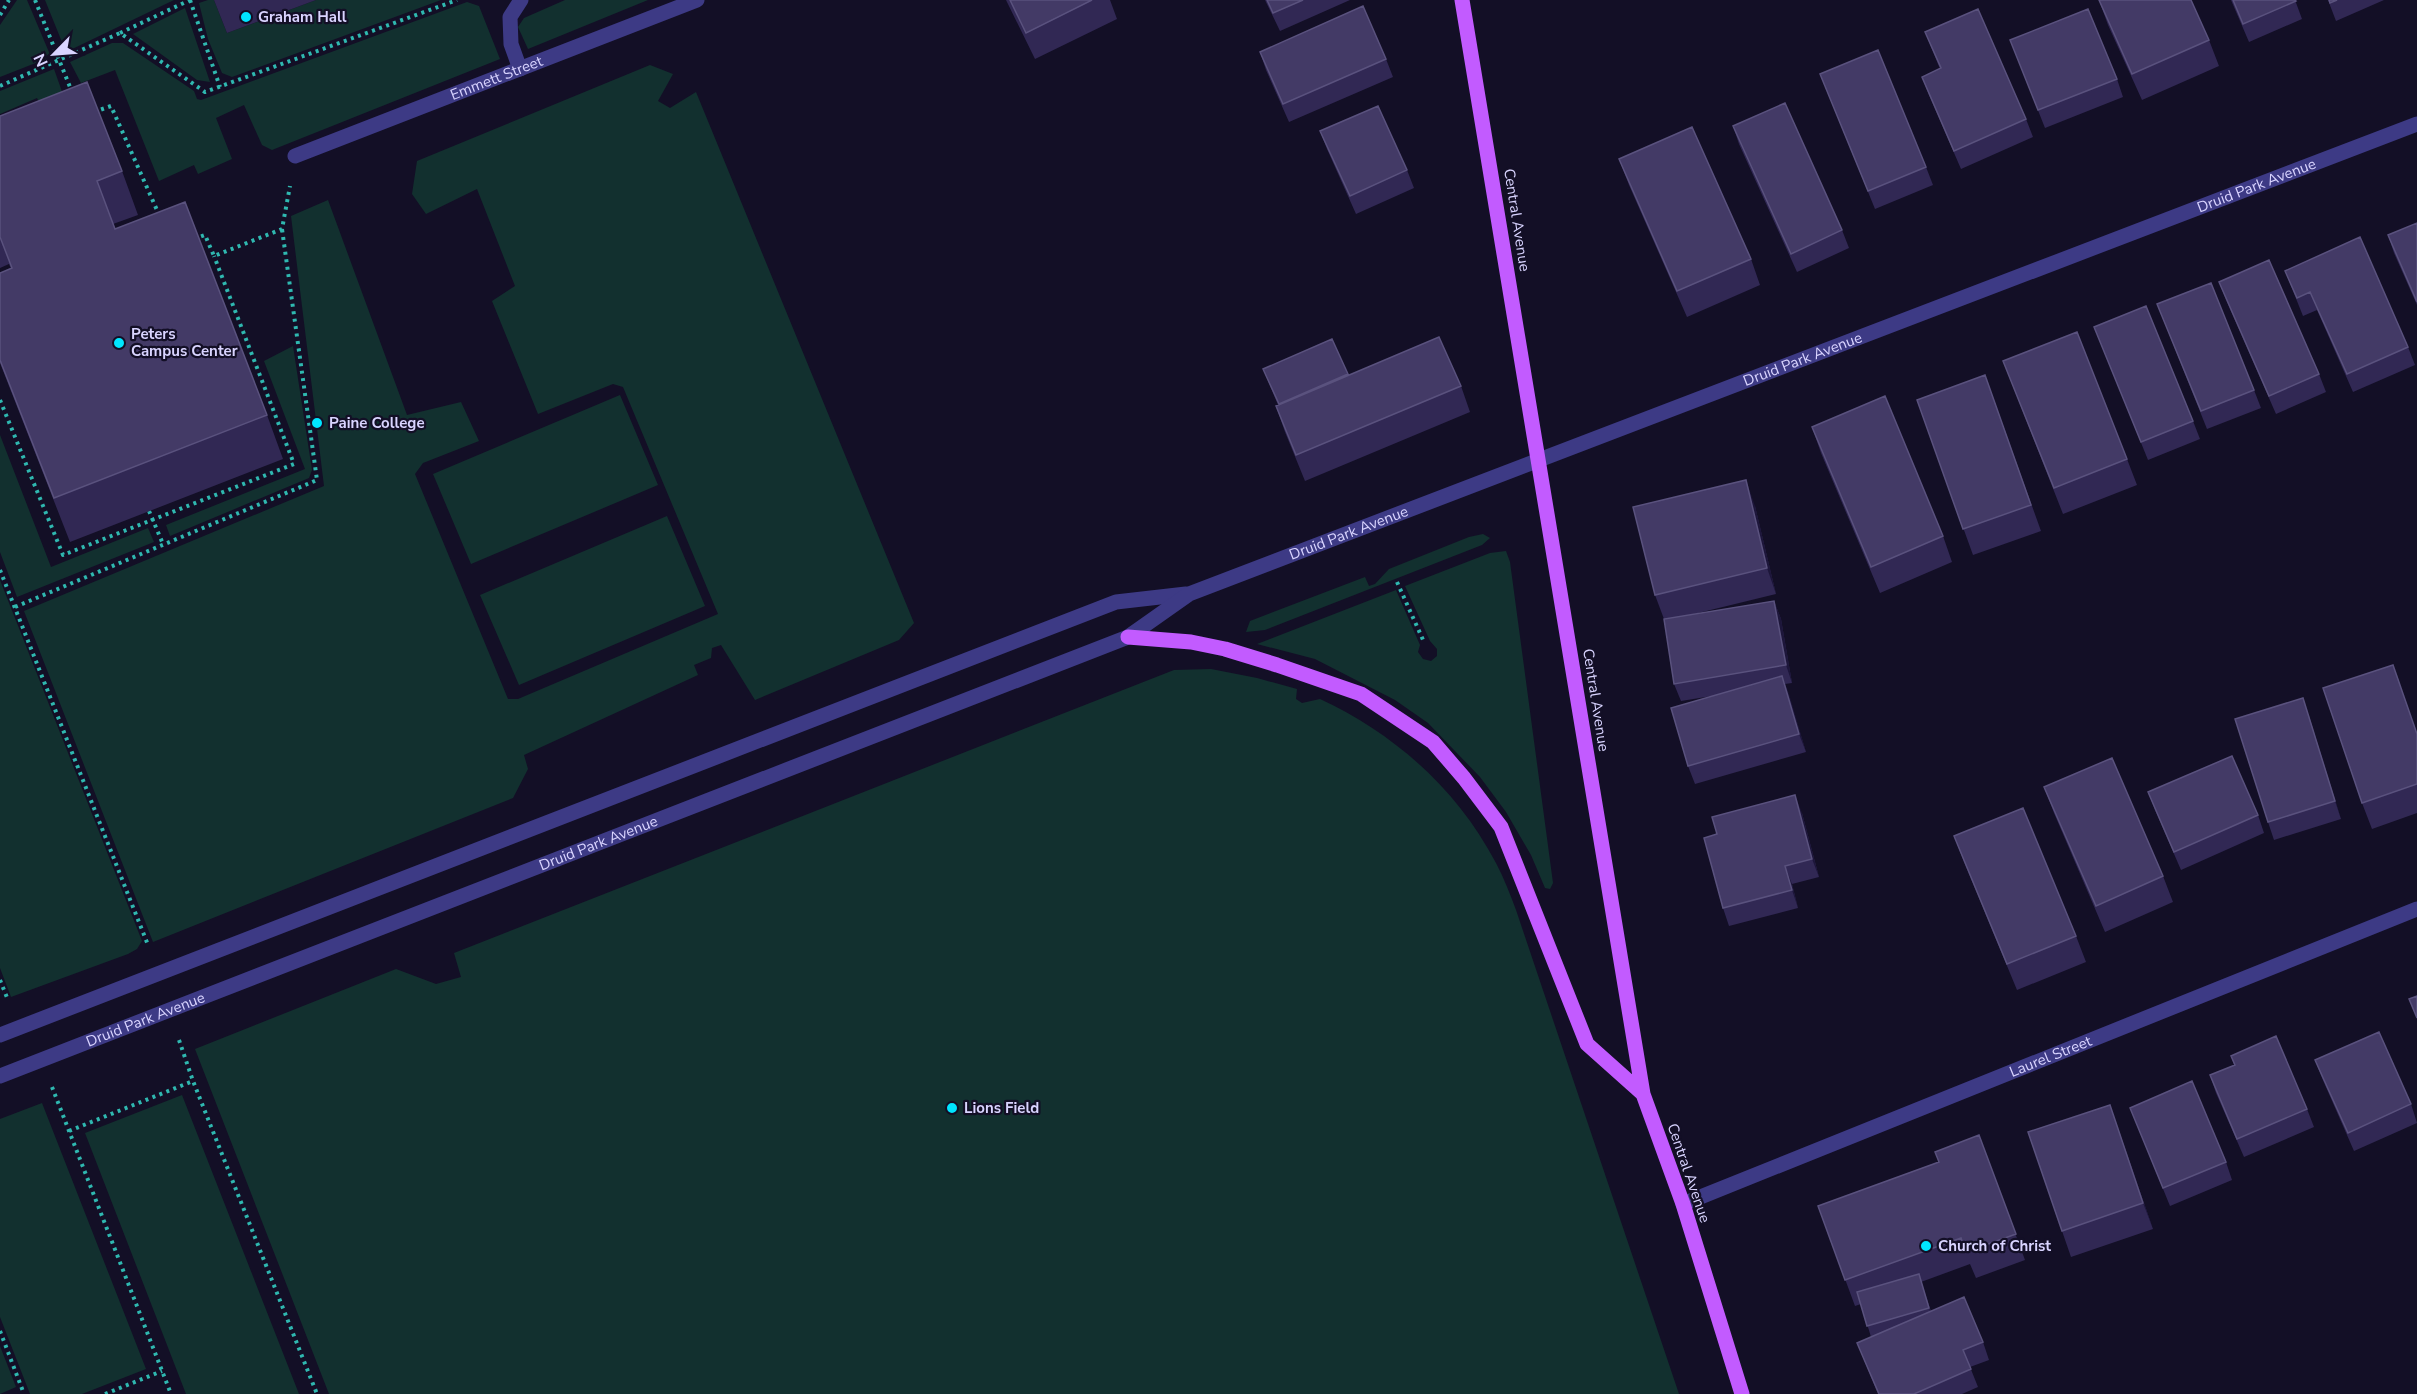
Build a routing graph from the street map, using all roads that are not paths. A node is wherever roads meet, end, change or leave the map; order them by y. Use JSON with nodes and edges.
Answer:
{"nodes":[{"id":1,"x":521,"y":0,"type":"edge"},
{"id":2,"x":697,"y":0,"type":"edge"},
{"id":3,"x":1462,"y":0,"type":"edge"},
{"id":4,"x":520,"y":69,"type":"junction"},
{"id":5,"x":2417,"y":124,"type":"edge"},
{"id":6,"x":295,"y":156,"type":"road end"},
{"id":7,"x":1538,"y":459,"type":"junction"},
{"id":8,"x":1189,"y":594,"type":"junction"},
{"id":9,"x":1128,"y":637,"type":"junction"},
{"id":10,"x":2417,"y":909,"type":"edge"},
{"id":11,"x":0,"y":1035,"type":"edge"},
{"id":12,"x":0,"y":1076,"type":"edge"},
{"id":13,"x":1642,"y":1094,"type":"junction"},
{"id":14,"x":1683,"y":1204,"type":"junction"},
{"id":15,"x":1742,"y":1394,"type":"edge"}],
"edges":[{"from":1,"to":4,"type":"street"},
{"from":2,"to":4,"type":"street","name":"Emmett Street"},
{"from":3,"to":7,"type":"main road","name":"Central Avenue"},
{"from":4,"to":6,"type":"street","name":"Emmett Street"},
{"from":5,"to":7,"type":"street","name":"Druid Park Avenue"},
{"from":7,"to":8,"type":"street","name":"Druid Park Avenue"},
{"from":7,"to":13,"type":"main road","name":"Central Avenue"},
{"from":8,"to":9,"type":"street","name":"Druid Park Avenue"},
{"from":8,"to":11,"type":"street","name":"Druid Park Avenue"},
{"from":9,"to":12,"type":"street","name":"Druid Park Avenue"},
{"from":9,"to":13,"type":"main road"},
{"from":10,"to":14,"type":"street","name":"Laurel Street"},
{"from":13,"to":14,"type":"main road","name":"Central Avenue"},
{"from":14,"to":15,"type":"main road","name":"Central Avenue"}]}
